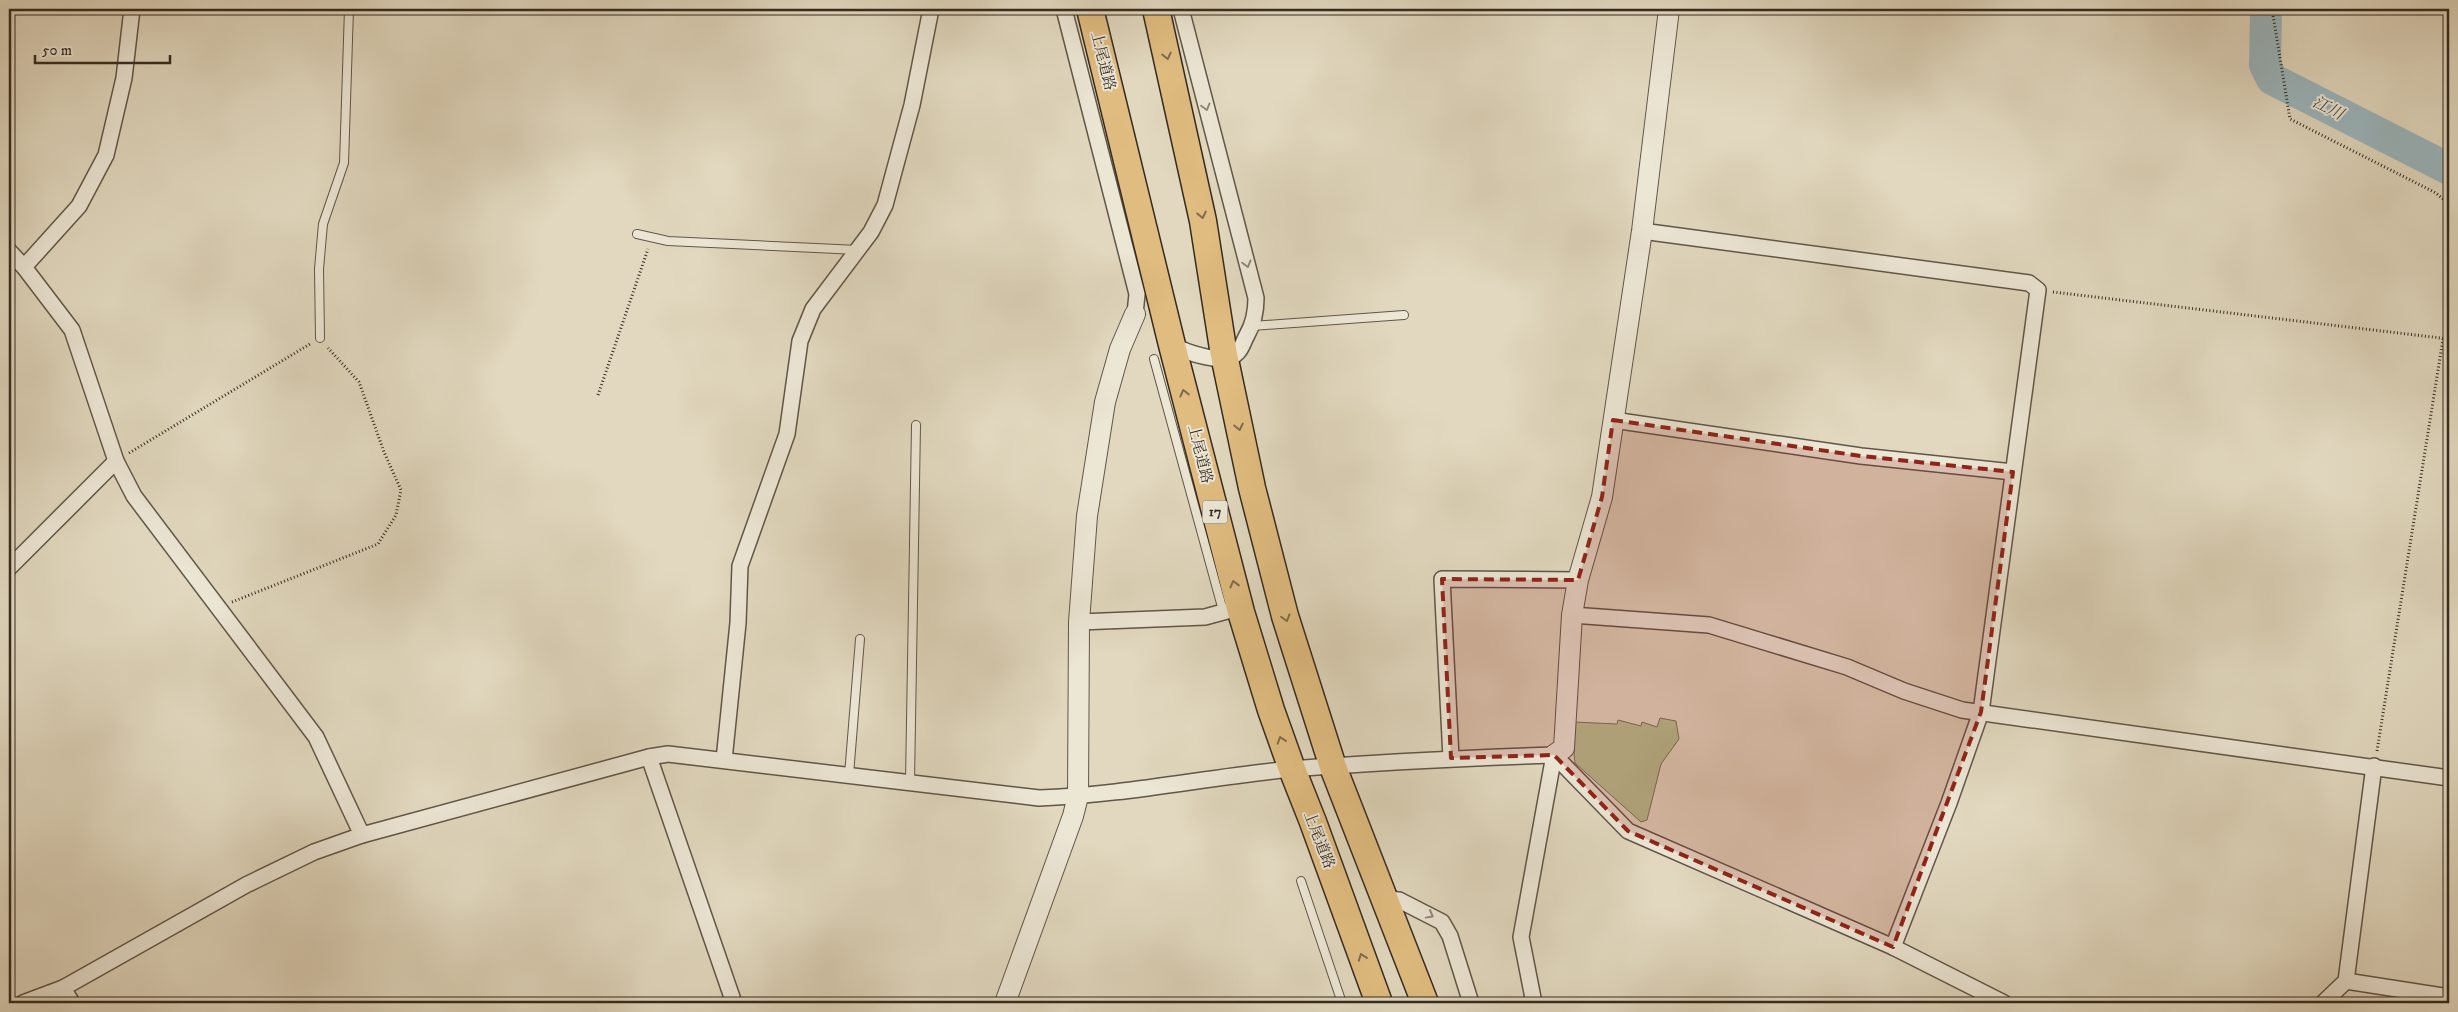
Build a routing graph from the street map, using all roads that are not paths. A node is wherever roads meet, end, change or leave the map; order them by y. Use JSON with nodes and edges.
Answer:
{"nodes":[{"id":1,"x":132,"y":9,"type":"edge"},
{"id":2,"x":349,"y":9,"type":"edge"},
{"id":3,"x":930,"y":9,"type":"edge"},
{"id":4,"x":1064,"y":9,"type":"edge"},
{"id":5,"x":1090,"y":9,"type":"edge"},
{"id":6,"x":1156,"y":9,"type":"edge"},
{"id":7,"x":1181,"y":9,"type":"edge"},
{"id":8,"x":1669,"y":9,"type":"edge"},
{"id":9,"x":1642,"y":231,"type":"junction"},
{"id":10,"x":637,"y":234,"type":"dead end"},
{"id":11,"x":858,"y":250,"type":"junction"},
{"id":12,"x":9,"y":251,"type":"edge"},
{"id":13,"x":24,"y":267,"type":"junction"},
{"id":14,"x":1135,"y":314,"type":"joint"},
{"id":15,"x":1404,"y":315,"type":"dead end"},
{"id":16,"x":1252,"y":326,"type":"junction"},
{"id":17,"x":320,"y":338,"type":"road end"},
{"id":18,"x":1163,"y":352,"type":"junction"},
{"id":19,"x":1225,"y":358,"type":"junction"},
{"id":20,"x":1613,"y":420,"type":"junction"},
{"id":21,"x":916,"y":425,"type":"dead end"},
{"id":22,"x":116,"y":462,"type":"junction"},
{"id":23,"x":2013,"y":472,"type":"junction"},
{"id":24,"x":9,"y":568,"type":"edge"},
{"id":25,"x":1578,"y":580,"type":"junction"},
{"id":26,"x":1234,"y":612,"type":"junction"},
{"id":27,"x":1572,"y":615,"type":"junction"},
{"id":28,"x":1078,"y":622,"type":"junction"},
{"id":29,"x":860,"y":639,"type":"dead end"},
{"id":30,"x":1981,"y":712,"type":"junction"},
{"id":31,"x":1554,"y":755,"type":"junction"},
{"id":32,"x":649,"y":757,"type":"junction"},
{"id":33,"x":1451,"y":758,"type":"junction"},
{"id":34,"x":724,"y":760,"type":"junction"},
{"id":35,"x":2374,"y":766,"type":"junction"},
{"id":36,"x":1333,"y":767,"type":"junction"},
{"id":37,"x":1292,"y":770,"type":"junction"},
{"id":38,"x":850,"y":775,"type":"junction"},
{"id":39,"x":2449,"y":778,"type":"edge"},
{"id":40,"x":910,"y":782,"type":"junction"},
{"id":41,"x":1078,"y":796,"type":"junction"},
{"id":42,"x":362,"y":835,"type":"junction"},
{"id":43,"x":1301,"y":881,"type":"dead end"},
{"id":44,"x":1385,"y":900,"type":"junction"},
{"id":45,"x":1893,"y":947,"type":"junction"},
{"id":46,"x":2346,"y":981,"type":"junction"},
{"id":47,"x":63,"y":988,"type":"junction"},
{"id":48,"x":2449,"y":997,"type":"edge"},
{"id":49,"x":23,"y":1003,"type":"edge"},
{"id":50,"x":72,"y":1003,"type":"edge"},
{"id":51,"x":734,"y":1003,"type":"edge"},
{"id":52,"x":1005,"y":1003,"type":"edge"},
{"id":53,"x":1342,"y":1003,"type":"edge"},
{"id":54,"x":1379,"y":1003,"type":"edge"},
{"id":55,"x":1425,"y":1003,"type":"edge"},
{"id":56,"x":1471,"y":1003,"type":"edge"},
{"id":57,"x":1534,"y":1003,"type":"edge"},
{"id":58,"x":2004,"y":1003,"type":"edge"},
{"id":59,"x":2323,"y":1003,"type":"edge"}],
"edges":[{"from":1,"to":13,"type":"street"},
{"from":2,"to":17,"type":"lane"},
{"from":3,"to":11,"type":"street"},
{"from":4,"to":14,"type":"street"},
{"from":5,"to":18,"type":"highway","name":"上尾道路","number":"17"},
{"from":6,"to":19,"type":"highway","one_way":true},
{"from":7,"to":16,"type":"street","one_way":true},
{"from":8,"to":9,"type":"street"},
{"from":9,"to":20,"type":"street"},
{"from":9,"to":23,"type":"street"},
{"from":10,"to":11,"type":"lane"},
{"from":11,"to":34,"type":"street"},
{"from":12,"to":13,"type":"street"},
{"from":13,"to":22,"type":"street"},
{"from":14,"to":28,"type":"street"},
{"from":15,"to":16,"type":"lane"},
{"from":16,"to":19,"type":"street"},
{"from":18,"to":19,"type":"street"},
{"from":18,"to":26,"type":"highway","name":"上尾道路","number":"17"},
{"from":19,"to":36,"type":"highway","one_way":true},
{"from":20,"to":23,"type":"street"},
{"from":20,"to":25,"type":"street"},
{"from":21,"to":40,"type":"lane"},
{"from":22,"to":24,"type":"street"},
{"from":22,"to":42,"type":"street"},
{"from":23,"to":30,"type":"street"},
{"from":25,"to":27,"type":"street"},
{"from":25,"to":33,"type":"street"},
{"from":26,"to":28,"type":"street"},
{"from":37,"to":26,"type":"highway","name":"上尾道路","number":"17","one_way":true},
{"from":27,"to":30,"type":"street"},
{"from":27,"to":31,"type":"street"},
{"from":28,"to":41,"type":"street"},
{"from":29,"to":38,"type":"lane"},
{"from":30,"to":35,"type":"street"},
{"from":30,"to":45,"type":"street"},
{"from":31,"to":33,"type":"street"},
{"from":31,"to":45,"type":"street"},
{"from":31,"to":57,"type":"street"},
{"from":32,"to":34,"type":"street"},
{"from":32,"to":42,"type":"street"},
{"from":32,"to":51,"type":"street"},
{"from":33,"to":36,"type":"street"},
{"from":34,"to":38,"type":"street"},
{"from":35,"to":39,"type":"street"},
{"from":35,"to":46,"type":"street"},
{"from":36,"to":37,"type":"street"},
{"from":36,"to":44,"type":"highway"},
{"from":37,"to":41,"type":"street"},
{"from":54,"to":37,"type":"highway","name":"上尾道路","number":"17","one_way":true},
{"from":38,"to":40,"type":"street"},
{"from":40,"to":41,"type":"street"},
{"from":41,"to":52,"type":"street"},
{"from":42,"to":47,"type":"street"},
{"from":43,"to":53,"type":"lane"},
{"from":44,"to":55,"type":"highway"},
{"from":44,"to":56,"type":"street","one_way":true},
{"from":45,"to":58,"type":"street"},
{"from":46,"to":48,"type":"street"},
{"from":46,"to":59,"type":"street"},
{"from":47,"to":49,"type":"street"},
{"from":47,"to":50,"type":"street"}]}
